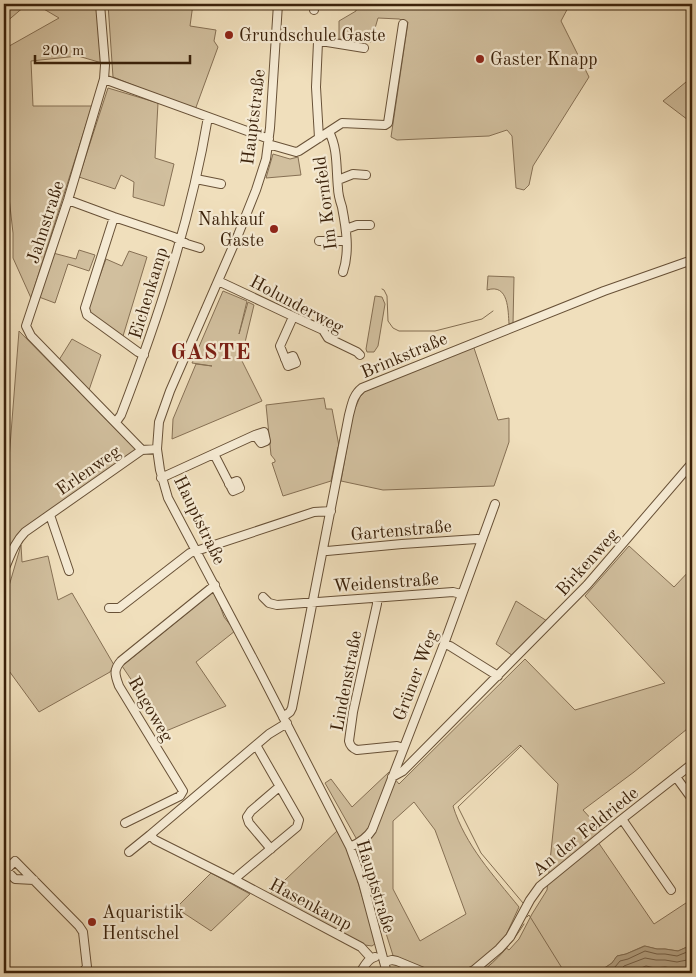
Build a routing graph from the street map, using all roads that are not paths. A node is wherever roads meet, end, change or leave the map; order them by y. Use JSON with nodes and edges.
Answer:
{"nodes":[{"id":1,"x":100,"y":4,"type":"edge"},
{"id":2,"x":278,"y":4,"type":"edge"},
{"id":3,"x":402,"y":24,"type":"dead end"},
{"id":4,"x":364,"y":48,"type":"dead end"},
{"id":5,"x":104,"y":79,"type":"junction"},
{"id":6,"x":208,"y":117,"type":"junction"},
{"id":7,"x":329,"y":132,"type":"junction"},
{"id":8,"x":319,"y":138,"type":"junction"},
{"id":9,"x":268,"y":141,"type":"junction"},
{"id":10,"x":366,"y":175,"type":"dead end"},
{"id":11,"x":196,"y":180,"type":"junction"},
{"id":12,"x":338,"y":180,"type":"junction"},
{"id":13,"x":221,"y":184,"type":"dead end"},
{"id":14,"x":68,"y":200,"type":"junction"},
{"id":15,"x":114,"y":217,"type":"junction"},
{"id":16,"x":370,"y":225,"type":"dead end"},
{"id":17,"x":346,"y":229,"type":"junction"},
{"id":18,"x":180,"y":240,"type":"junction"},
{"id":19,"x":319,"y":241,"type":"dead end"},
{"id":20,"x":346,"y":241,"type":"junction"},
{"id":21,"x":200,"y":248,"type":"dead end"},
{"id":22,"x":692,"y":260,"type":"edge"},
{"id":23,"x":343,"y":272,"type":"dead end"},
{"id":24,"x":218,"y":281,"type":"junction"},
{"id":25,"x":293,"y":317,"type":"junction"},
{"id":26,"x":144,"y":355,"type":"junction"},
{"id":27,"x":360,"y":355,"type":"dead end"},
{"id":28,"x":286,"y":359,"type":"dead end"},
{"id":29,"x":116,"y":422,"type":"junction"},
{"id":30,"x":255,"y":435,"type":"dead end"},
{"id":31,"x":157,"y":449,"type":"junction"},
{"id":32,"x":142,"y":450,"type":"junction"},
{"id":33,"x":214,"y":454,"type":"junction"},
{"id":34,"x":692,"y":463,"type":"edge"},
{"id":35,"x":162,"y":478,"type":"junction"},
{"id":36,"x":229,"y":484,"type":"dead end"},
{"id":37,"x":495,"y":504,"type":"dead end"},
{"id":38,"x":331,"y":511,"type":"junction"},
{"id":39,"x":50,"y":515,"type":"junction"},
{"id":40,"x":482,"y":540,"type":"junction"},
{"id":41,"x":196,"y":551,"type":"junction"},
{"id":42,"x":323,"y":551,"type":"junction"},
{"id":43,"x":4,"y":570,"type":"edge"},
{"id":44,"x":69,"y":570,"type":"dead end"},
{"id":45,"x":215,"y":585,"type":"junction"},
{"id":46,"x":462,"y":594,"type":"junction"},
{"id":47,"x":263,"y":597,"type":"dead end"},
{"id":48,"x":377,"y":598,"type":"junction"},
{"id":49,"x":313,"y":602,"type":"junction"},
{"id":50,"x":110,"y":608,"type":"dead end"},
{"id":51,"x":444,"y":644,"type":"junction"},
{"id":52,"x":498,"y":676,"type":"junction"},
{"id":53,"x":285,"y":720,"type":"junction"},
{"id":54,"x":256,"y":745,"type":"junction"},
{"id":55,"x":403,"y":748,"type":"junction"},
{"id":56,"x":692,"y":764,"type":"edge"},
{"id":57,"x":392,"y":777,"type":"junction"},
{"id":58,"x":676,"y":777,"type":"junction"},
{"id":59,"x":280,"y":787,"type":"junction"},
{"id":60,"x":692,"y":799,"type":"edge"},
{"id":61,"x":622,"y":819,"type":"junction"},
{"id":62,"x":125,"y":823,"type":"dead end"},
{"id":63,"x":150,"y":835,"type":"junction"},
{"id":64,"x":350,"y":847,"type":"junction"},
{"id":65,"x":271,"y":849,"type":"junction"},
{"id":66,"x":129,"y":852,"type":"dead end"},
{"id":67,"x":34,"y":880,"type":"dead end"},
{"id":68,"x":235,"y":880,"type":"junction"},
{"id":69,"x":671,"y":890,"type":"dead end"},
{"id":70,"x":371,"y":958,"type":"junction"},
{"id":71,"x":383,"y":958,"type":"junction"},
{"id":72,"x":82,"y":973,"type":"edge"},
{"id":73,"x":360,"y":973,"type":"edge"},
{"id":74,"x":387,"y":973,"type":"edge"},
{"id":75,"x":426,"y":973,"type":"edge"},
{"id":76,"x":468,"y":973,"type":"edge"}],
"edges":[{"from":1,"to":5,"type":"street","name":"Jahnstraße"},
{"from":2,"to":9,"type":"street","name":"Hauptstraße"},
{"from":3,"to":7,"type":"street"},
{"from":4,"to":8,"type":"street"},
{"from":5,"to":6,"type":"street"},
{"from":5,"to":14,"type":"street","name":"Jahnstraße"},
{"from":6,"to":9,"type":"street"},
{"from":6,"to":11,"type":"street","name":"Eichenkamp"},
{"from":7,"to":8,"type":"street"},
{"from":7,"to":12,"type":"street","name":"Im Kornfeld"},
{"from":8,"to":9,"type":"street"},
{"from":9,"to":24,"type":"street","name":"Hauptstraße"},
{"from":10,"to":12,"type":"street"},
{"from":11,"to":13,"type":"street"},
{"from":11,"to":18,"type":"street","name":"Eichenkamp"},
{"from":12,"to":17,"type":"street","name":"Im Kornfeld"},
{"from":14,"to":15,"type":"street","name":"Eichenkamp"},
{"from":14,"to":29,"type":"street","name":"Jahnstraße"},
{"from":15,"to":18,"type":"street","name":"Eichenkamp"},
{"from":15,"to":26,"type":"street","name":"Eichenkamp"},
{"from":16,"to":17,"type":"street"},
{"from":17,"to":20,"type":"street","name":"Im Kornfeld"},
{"from":18,"to":21,"type":"street"},
{"from":18,"to":26,"type":"street","name":"Eichenkamp"},
{"from":19,"to":20,"type":"street"},
{"from":20,"to":23,"type":"street","name":"Im Kornfeld"},
{"from":22,"to":38,"type":"street","name":"Brinkstraße"},
{"from":24,"to":25,"type":"street","name":"Holunderweg"},
{"from":24,"to":31,"type":"street","name":"Hauptstraße"},
{"from":25,"to":27,"type":"street","name":"Holunderweg"},
{"from":25,"to":28,"type":"street"},
{"from":26,"to":29,"type":"street","name":"Eichenkamp"},
{"from":29,"to":32,"type":"street","name":"Jahnstraße"},
{"from":30,"to":33,"type":"street"},
{"from":31,"to":32,"type":"street"},
{"from":31,"to":35,"type":"street","name":"Hauptstraße"},
{"from":32,"to":39,"type":"street","name":"Erlenweg"},
{"from":33,"to":35,"type":"street"},
{"from":33,"to":36,"type":"street"},
{"from":34,"to":52,"type":"street","name":"Birkenweg"},
{"from":35,"to":41,"type":"street","name":"Hauptstraße"},
{"from":37,"to":40,"type":"street","name":"Grüner Weg"},
{"from":38,"to":41,"type":"street"},
{"from":38,"to":42,"type":"street","name":"Brinkstraße"},
{"from":39,"to":43,"type":"street","name":"Erlenweg"},
{"from":39,"to":44,"type":"street","name":"Erlenweg"},
{"from":40,"to":42,"type":"street","name":"Gartenstraße"},
{"from":40,"to":46,"type":"street","name":"Grüner Weg"},
{"from":41,"to":45,"type":"street","name":"Hauptstraße"},
{"from":41,"to":50,"type":"street"},
{"from":42,"to":49,"type":"street","name":"Brinkstraße"},
{"from":45,"to":53,"type":"street","name":"Hauptstraße"},
{"from":45,"to":62,"type":"street","name":"Rugoweg"},
{"from":46,"to":48,"type":"street","name":"Weidenstraße"},
{"from":46,"to":51,"type":"street","name":"Grüner Weg"},
{"from":47,"to":49,"type":"street","name":"Weidenstraße"},
{"from":48,"to":49,"type":"street","name":"Weidenstraße"},
{"from":48,"to":55,"type":"street","name":"Lindenstraße"},
{"from":49,"to":53,"type":"street","name":"Brinkstraße"},
{"from":51,"to":52,"type":"street"},
{"from":51,"to":55,"type":"street","name":"Grüner Weg"},
{"from":52,"to":57,"type":"street","name":"Birkenweg"},
{"from":53,"to":54,"type":"street"},
{"from":53,"to":64,"type":"street","name":"Hauptstraße"},
{"from":54,"to":59,"type":"street","name":"Hasenkamp"},
{"from":54,"to":63,"type":"street"},
{"from":55,"to":57,"type":"street","name":"Grüner Weg"},
{"from":56,"to":58,"type":"street","name":"An der Feldriede"},
{"from":57,"to":64,"type":"street","name":"Grüner Weg"},
{"from":58,"to":60,"type":"street"},
{"from":58,"to":61,"type":"street","name":"An der Feldriede"},
{"from":59,"to":65,"type":"street","name":"Hasenkamp"},
{"from":59,"to":65,"type":"street","name":"Hasenkamp"},
{"from":61,"to":69,"type":"street"},
{"from":61,"to":76,"type":"street","name":"An der Feldriede"},
{"from":63,"to":66,"type":"street"},
{"from":63,"to":68,"type":"street","name":"Hasenkamp"},
{"from":64,"to":71,"type":"street","name":"Hauptstraße"},
{"from":65,"to":68,"type":"street","name":"Hasenkamp"},
{"from":67,"to":72,"type":"street"},
{"from":68,"to":70,"type":"street","name":"Hasenkamp"},
{"from":70,"to":71,"type":"street"},
{"from":70,"to":73,"type":"street"},
{"from":71,"to":74,"type":"street","name":"Hauptstraße"},
{"from":71,"to":75,"type":"street"}]}
